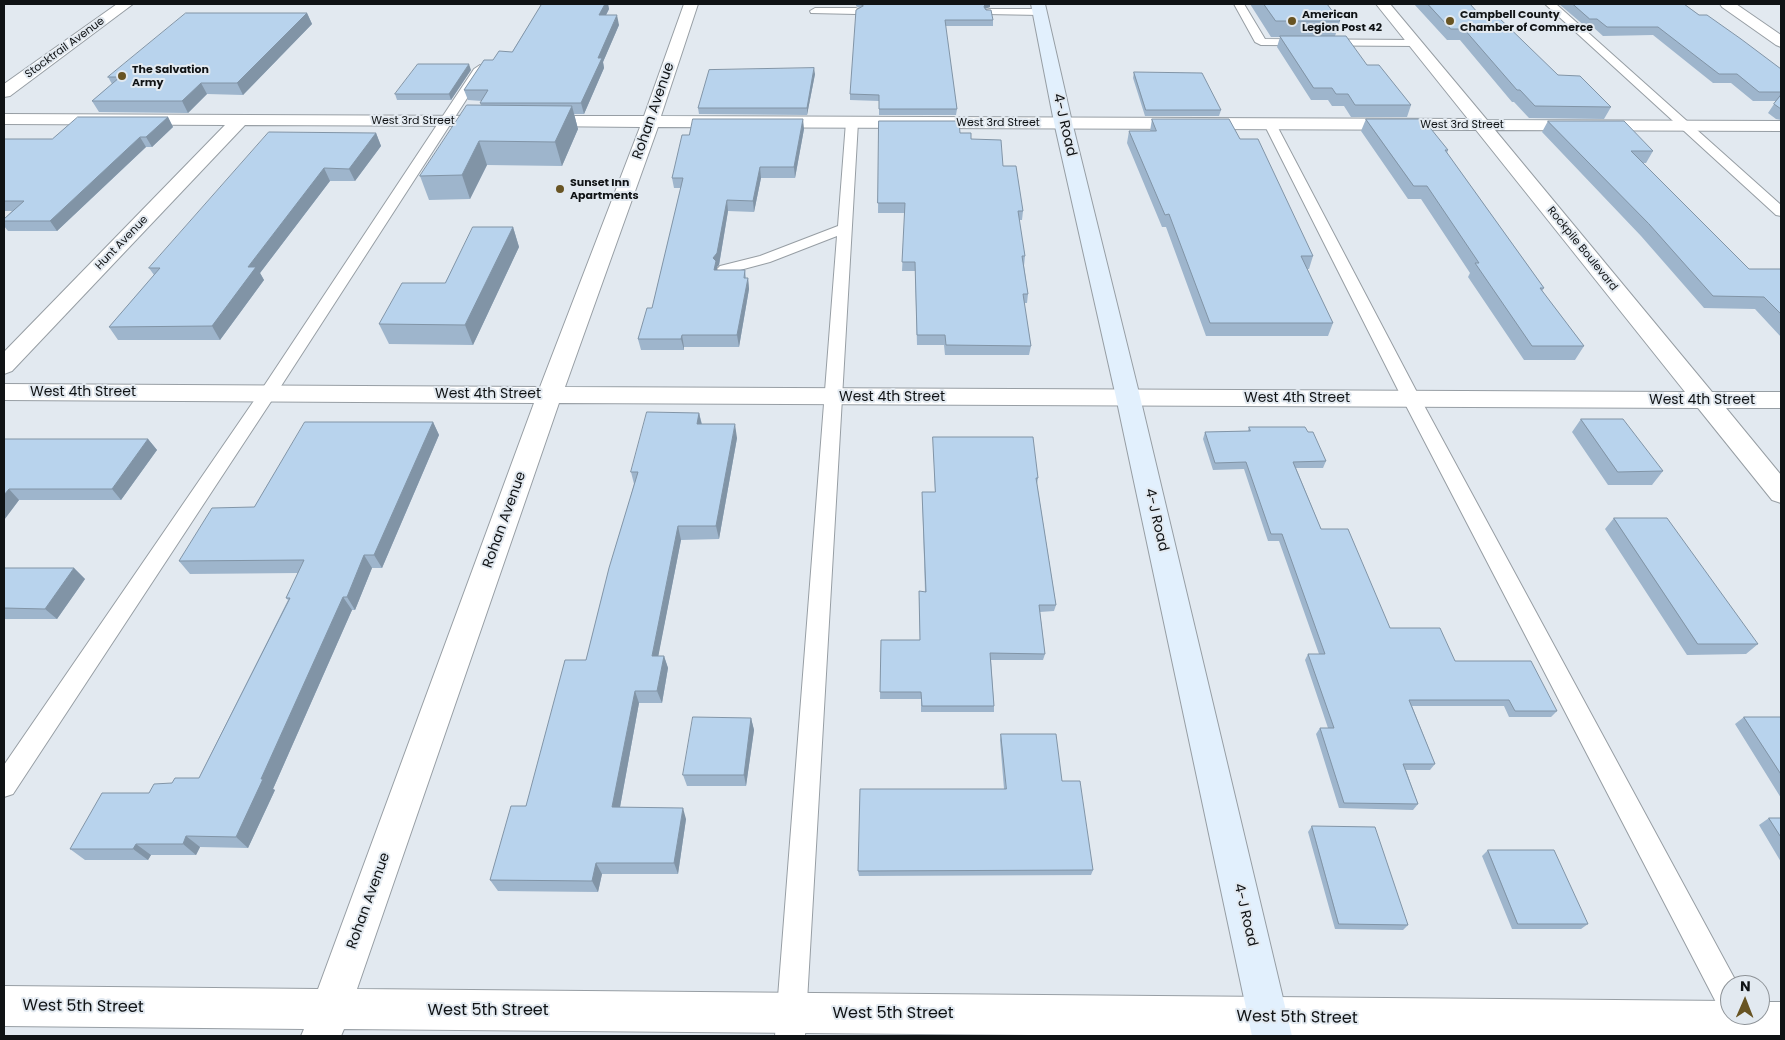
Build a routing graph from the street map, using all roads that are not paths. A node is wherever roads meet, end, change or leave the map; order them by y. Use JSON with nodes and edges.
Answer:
{"nodes":[{"id":1,"x":126,"y":4,"type":"edge"},
{"id":2,"x":691,"y":4,"type":"edge"},
{"id":3,"x":1239,"y":4,"type":"edge"},
{"id":4,"x":1383,"y":4,"type":"edge"},
{"id":5,"x":1550,"y":4,"type":"edge"},
{"id":6,"x":1727,"y":4,"type":"edge"},
{"id":7,"x":1039,"y":8,"type":"edge"},
{"id":8,"x":815,"y":11,"type":"dead end"},
{"id":9,"x":856,"y":11,"type":"edge"},
{"id":10,"x":990,"y":12,"type":"edge"},
{"id":11,"x":1781,"y":42,"type":"edge"},
{"id":12,"x":1415,"y":43,"type":"junction"},
{"id":13,"x":485,"y":61,"type":"edge"},
{"id":14,"x":4,"y":92,"type":"edge"},
{"id":15,"x":4,"y":120,"type":"edge"},
{"id":16,"x":240,"y":120,"type":"junction"},
{"id":17,"x":446,"y":121,"type":"junction"},
{"id":18,"x":651,"y":121,"type":"junction"},
{"id":19,"x":852,"y":122,"type":"junction"},
{"id":20,"x":1063,"y":122,"type":"junction"},
{"id":21,"x":1270,"y":124,"type":"junction"},
{"id":22,"x":1482,"y":125,"type":"junction"},
{"id":23,"x":1685,"y":126,"type":"junction"},
{"id":24,"x":1781,"y":126,"type":"edge"},
{"id":25,"x":1781,"y":212,"type":"edge"},
{"id":26,"x":845,"y":228,"type":"junction"},
{"id":27,"x":725,"y":269,"type":"edge"},
{"id":28,"x":4,"y":366,"type":"edge"},
{"id":29,"x":4,"y":392,"type":"edge"},
{"id":30,"x":268,"y":393,"type":"junction"},
{"id":31,"x":550,"y":394,"type":"junction"},
{"id":32,"x":833,"y":397,"type":"junction"},
{"id":33,"x":1128,"y":397,"type":"junction"},
{"id":34,"x":1411,"y":398,"type":"junction"},
{"id":35,"x":1704,"y":400,"type":"junction"},
{"id":36,"x":1781,"y":400,"type":"edge"},
{"id":37,"x":1781,"y":493,"type":"edge"},
{"id":38,"x":4,"y":786,"type":"edge"},
{"id":39,"x":1720,"y":980,"type":"edge"},
{"id":40,"x":4,"y":1006,"type":"edge"},
{"id":41,"x":1720,"y":1018,"type":"edge"},
{"id":42,"x":326,"y":1023,"type":"edge"},
{"id":43,"x":791,"y":1025,"type":"edge"},
{"id":44,"x":1270,"y":1027,"type":"edge"}],
"edges":[{"from":1,"to":14,"type":"street","name":"Stocktrail Avenue"},
{"from":2,"to":18,"type":"street","name":"Rohan Avenue"},
{"from":3,"to":12,"type":"lane"},
{"from":4,"to":12,"type":"street","name":"Rockpile Boulevard"},
{"from":5,"to":23,"type":"lane"},
{"from":6,"to":11,"type":"street"},
{"from":7,"to":10,"type":"lane"},
{"from":7,"to":20,"type":"main road","name":"4-J Road"},
{"from":8,"to":9,"type":"lane"},
{"from":12,"to":22,"type":"street","name":"Rockpile Boulevard"},
{"from":13,"to":17,"type":"lane"},
{"from":15,"to":16,"type":"street","name":"West 3rd Street"},
{"from":16,"to":17,"type":"street","name":"West 3rd Street"},
{"from":16,"to":28,"type":"street","name":"Hunt Avenue"},
{"from":17,"to":18,"type":"street","name":"West 3rd Street"},
{"from":17,"to":30,"type":"lane"},
{"from":18,"to":19,"type":"street","name":"West 3rd Street"},
{"from":18,"to":31,"type":"street","name":"Rohan Avenue"},
{"from":19,"to":20,"type":"street","name":"West 3rd Street"},
{"from":19,"to":26,"type":"lane"},
{"from":20,"to":21,"type":"street","name":"West 3rd Street"},
{"from":20,"to":33,"type":"main road","name":"4-J Road"},
{"from":21,"to":22,"type":"street","name":"West 3rd Street"},
{"from":21,"to":34,"type":"lane"},
{"from":22,"to":23,"type":"street","name":"West 3rd Street"},
{"from":22,"to":35,"type":"street","name":"Rockpile Boulevard"},
{"from":23,"to":24,"type":"street","name":"West 3rd Street"},
{"from":23,"to":25,"type":"lane"},
{"from":26,"to":27,"type":"lane"},
{"from":26,"to":32,"type":"lane"},
{"from":29,"to":30,"type":"street","name":"West 4th Street"},
{"from":30,"to":31,"type":"street","name":"West 4th Street"},
{"from":30,"to":38,"type":"lane"},
{"from":31,"to":32,"type":"street","name":"West 4th Street"},
{"from":31,"to":42,"type":"street","name":"Rohan Avenue"},
{"from":32,"to":33,"type":"street","name":"West 4th Street"},
{"from":32,"to":43,"type":"lane"},
{"from":33,"to":34,"type":"street","name":"West 4th Street"},
{"from":33,"to":44,"type":"main road","name":"4-J Road"},
{"from":34,"to":35,"type":"street","name":"West 4th Street"},
{"from":34,"to":39,"type":"lane"},
{"from":35,"to":36,"type":"street","name":"West 4th Street"},
{"from":35,"to":37,"type":"street","name":"Rockpile Boulevard"},
{"from":40,"to":42,"type":"street","name":"West 5th Street"},
{"from":41,"to":44,"type":"street","name":"West 5th Street"},
{"from":42,"to":43,"type":"street","name":"West 5th Street"},
{"from":43,"to":44,"type":"street","name":"West 5th Street"}]}
